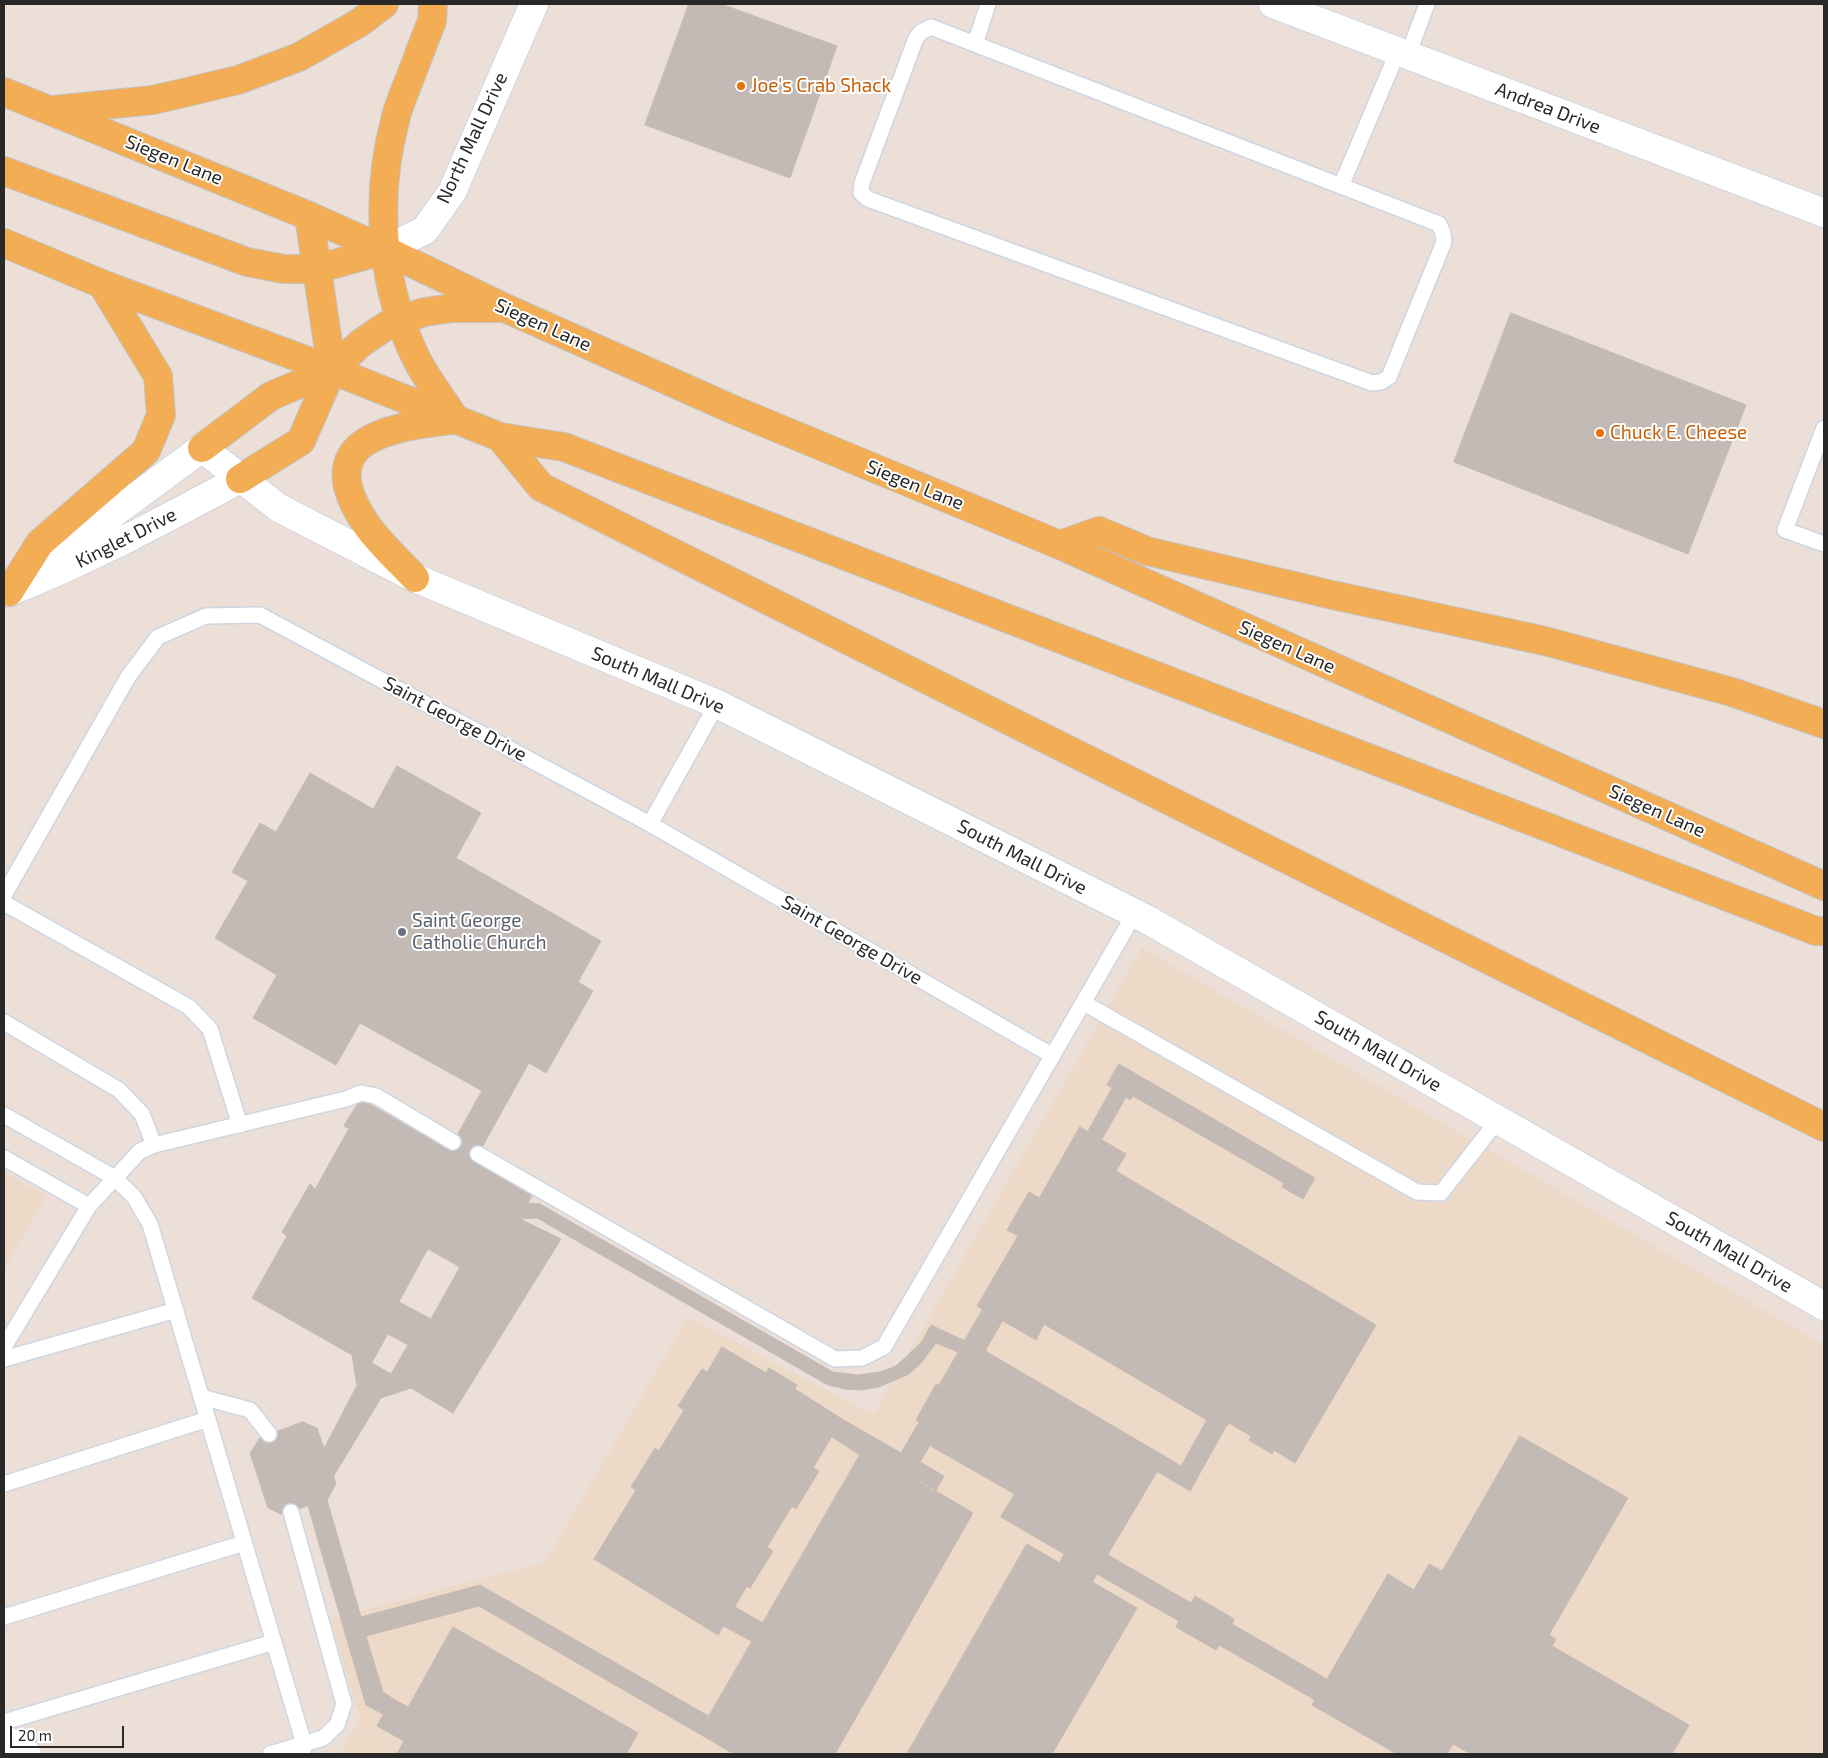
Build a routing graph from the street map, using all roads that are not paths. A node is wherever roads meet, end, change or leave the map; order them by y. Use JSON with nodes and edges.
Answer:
{"nodes":[{"id":1,"x":384,"y":4,"type":"edge"},
{"id":2,"x":433,"y":4,"type":"edge"},
{"id":3,"x":534,"y":4,"type":"edge"},
{"id":4,"x":988,"y":4,"type":"edge"},
{"id":5,"x":1273,"y":4,"type":"edge"},
{"id":6,"x":1427,"y":4,"type":"edge"},
{"id":7,"x":975,"y":44,"type":"junction"},
{"id":8,"x":1403,"y":53,"type":"junction"},
{"id":9,"x":4,"y":92,"type":"edge"},
{"id":10,"x":50,"y":110,"type":"junction"},
{"id":11,"x":4,"y":171,"type":"edge"},
{"id":12,"x":1341,"y":186,"type":"junction"},
{"id":13,"x":1824,"y":213,"type":"edge"},
{"id":14,"x":309,"y":216,"type":"junction"},
{"id":15,"x":4,"y":243,"type":"edge"},
{"id":16,"x":385,"y":250,"type":"junction"},
{"id":17,"x":316,"y":269,"type":"junction"},
{"id":18,"x":102,"y":284,"type":"junction"},
{"id":19,"x":505,"y":308,"type":"junction"},
{"id":20,"x":401,"y":320,"type":"junction"},
{"id":21,"x":332,"y":370,"type":"junction"},
{"id":22,"x":455,"y":419,"type":"junction"},
{"id":23,"x":1824,"y":428,"type":"edge"},
{"id":24,"x":500,"y":437,"type":"junction"},
{"id":25,"x":202,"y":448,"type":"junction"},
{"id":26,"x":240,"y":479,"type":"junction"},
{"id":27,"x":1824,"y":544,"type":"edge"},
{"id":28,"x":1060,"y":545,"type":"junction"},
{"id":29,"x":415,"y":578,"type":"junction"},
{"id":30,"x":6,"y":594,"type":"edge"},
{"id":31,"x":717,"y":704,"type":"junction"},
{"id":32,"x":1824,"y":724,"type":"edge"},
{"id":33,"x":650,"y":824,"type":"junction"},
{"id":34,"x":1824,"y":886,"type":"edge"},
{"id":35,"x":4,"y":895,"type":"edge"},
{"id":36,"x":4,"y":903,"type":"edge"},
{"id":37,"x":1135,"y":914,"type":"junction"},
{"id":38,"x":1824,"y":931,"type":"edge"},
{"id":39,"x":1084,"y":1003,"type":"junction"},
{"id":40,"x":4,"y":1022,"type":"edge"},
{"id":41,"x":1053,"y":1056,"type":"junction"},
{"id":42,"x":4,"y":1115,"type":"edge"},
{"id":43,"x":1498,"y":1120,"type":"junction"},
{"id":44,"x":240,"y":1125,"type":"junction"},
{"id":45,"x":1824,"y":1127,"type":"edge"},
{"id":46,"x":453,"y":1142,"type":"dead end"},
{"id":47,"x":154,"y":1145,"type":"junction"},
{"id":48,"x":478,"y":1154,"type":"dead end"},
{"id":49,"x":4,"y":1158,"type":"edge"},
{"id":50,"x":115,"y":1178,"type":"junction"},
{"id":51,"x":89,"y":1206,"type":"junction"},
{"id":52,"x":1824,"y":1306,"type":"edge"},
{"id":53,"x":176,"y":1310,"type":"junction"},
{"id":54,"x":4,"y":1347,"type":"edge"},
{"id":55,"x":4,"y":1359,"type":"edge"},
{"id":56,"x":201,"y":1397,"type":"junction"},
{"id":57,"x":208,"y":1419,"type":"junction"},
{"id":58,"x":269,"y":1434,"type":"dead end"},
{"id":59,"x":4,"y":1484,"type":"edge"},
{"id":60,"x":291,"y":1512,"type":"dead end"},
{"id":61,"x":244,"y":1543,"type":"junction"},
{"id":62,"x":4,"y":1617,"type":"edge"},
{"id":63,"x":274,"y":1642,"type":"junction"},
{"id":64,"x":4,"y":1722,"type":"edge"},
{"id":65,"x":4,"y":1739,"type":"edge"},
{"id":66,"x":303,"y":1749,"type":"edge"},
{"id":67,"x":27,"y":1754,"type":"edge"},
{"id":68,"x":270,"y":1754,"type":"edge"}],
"edges":[{"from":1,"to":10,"type":"main road"},
{"from":2,"to":16,"type":"main road"},
{"from":3,"to":16,"type":"street","name":"North Mall Drive"},
{"from":4,"to":7,"type":"lane"},
{"from":5,"to":8,"type":"street","name":"Andrea Drive"},
{"from":6,"to":8,"type":"lane"},
{"from":7,"to":12,"type":"lane"},
{"from":7,"to":12,"type":"lane"},
{"from":8,"to":12,"type":"lane"},
{"from":8,"to":13,"type":"street","name":"Andrea Drive"},
{"from":9,"to":10,"type":"main road","name":"Siegen Lane"},
{"from":10,"to":14,"type":"main road","name":"Siegen Lane"},
{"from":11,"to":17,"type":"main road"},
{"from":14,"to":16,"type":"main road","name":"Siegen Lane"},
{"from":14,"to":17,"type":"main road"},
{"from":15,"to":18,"type":"main road"},
{"from":16,"to":17,"type":"main road"},
{"from":16,"to":19,"type":"main road","name":"Siegen Lane"},
{"from":16,"to":20,"type":"main road"},
{"from":17,"to":21,"type":"main road"},
{"from":18,"to":21,"type":"main road"},
{"from":18,"to":30,"type":"main road"},
{"from":19,"to":20,"type":"main road"},
{"from":19,"to":28,"type":"main road","name":"Siegen Lane"},
{"from":20,"to":21,"type":"main road"},
{"from":20,"to":22,"type":"main road"},
{"from":21,"to":22,"type":"main road"},
{"from":21,"to":25,"type":"main road"},
{"from":21,"to":26,"type":"main road"},
{"from":22,"to":24,"type":"main road"},
{"from":22,"to":29,"type":"main road"},
{"from":23,"to":27,"type":"lane"},
{"from":24,"to":38,"type":"main road"},
{"from":24,"to":45,"type":"main road"},
{"from":25,"to":26,"type":"street","name":"South Mall Drive"},
{"from":25,"to":30,"type":"street","name":"Kinglet Drive"},
{"from":26,"to":29,"type":"street","name":"South Mall Drive"},
{"from":26,"to":30,"type":"street","name":"Kinglet Drive"},
{"from":28,"to":32,"type":"main road"},
{"from":28,"to":34,"type":"main road","name":"Siegen Lane"},
{"from":29,"to":31,"type":"street","name":"South Mall Drive"},
{"from":31,"to":33,"type":"lane"},
{"from":31,"to":37,"type":"street","name":"South Mall Drive"},
{"from":33,"to":35,"type":"lane","name":"Saint George Drive"},
{"from":33,"to":41,"type":"lane","name":"Saint George Drive"},
{"from":36,"to":44,"type":"lane"},
{"from":37,"to":39,"type":"lane"},
{"from":37,"to":43,"type":"street","name":"South Mall Drive"},
{"from":39,"to":41,"type":"lane"},
{"from":39,"to":43,"type":"lane"},
{"from":40,"to":47,"type":"lane"},
{"from":41,"to":48,"type":"lane"},
{"from":42,"to":50,"type":"lane"},
{"from":43,"to":52,"type":"street","name":"South Mall Drive"},
{"from":44,"to":46,"type":"lane"},
{"from":44,"to":47,"type":"lane"},
{"from":47,"to":50,"type":"lane"},
{"from":49,"to":51,"type":"lane"},
{"from":50,"to":51,"type":"lane"},
{"from":50,"to":53,"type":"lane"},
{"from":51,"to":54,"type":"lane"},
{"from":53,"to":55,"type":"lane"},
{"from":53,"to":56,"type":"lane"},
{"from":56,"to":57,"type":"lane"},
{"from":56,"to":58,"type":"lane"},
{"from":57,"to":59,"type":"lane"},
{"from":57,"to":61,"type":"lane"},
{"from":60,"to":66,"type":"lane"},
{"from":61,"to":62,"type":"lane"},
{"from":61,"to":63,"type":"lane"},
{"from":63,"to":64,"type":"lane"},
{"from":63,"to":66,"type":"lane"},
{"from":65,"to":67,"type":"street"},
{"from":66,"to":68,"type":"lane"}]}
